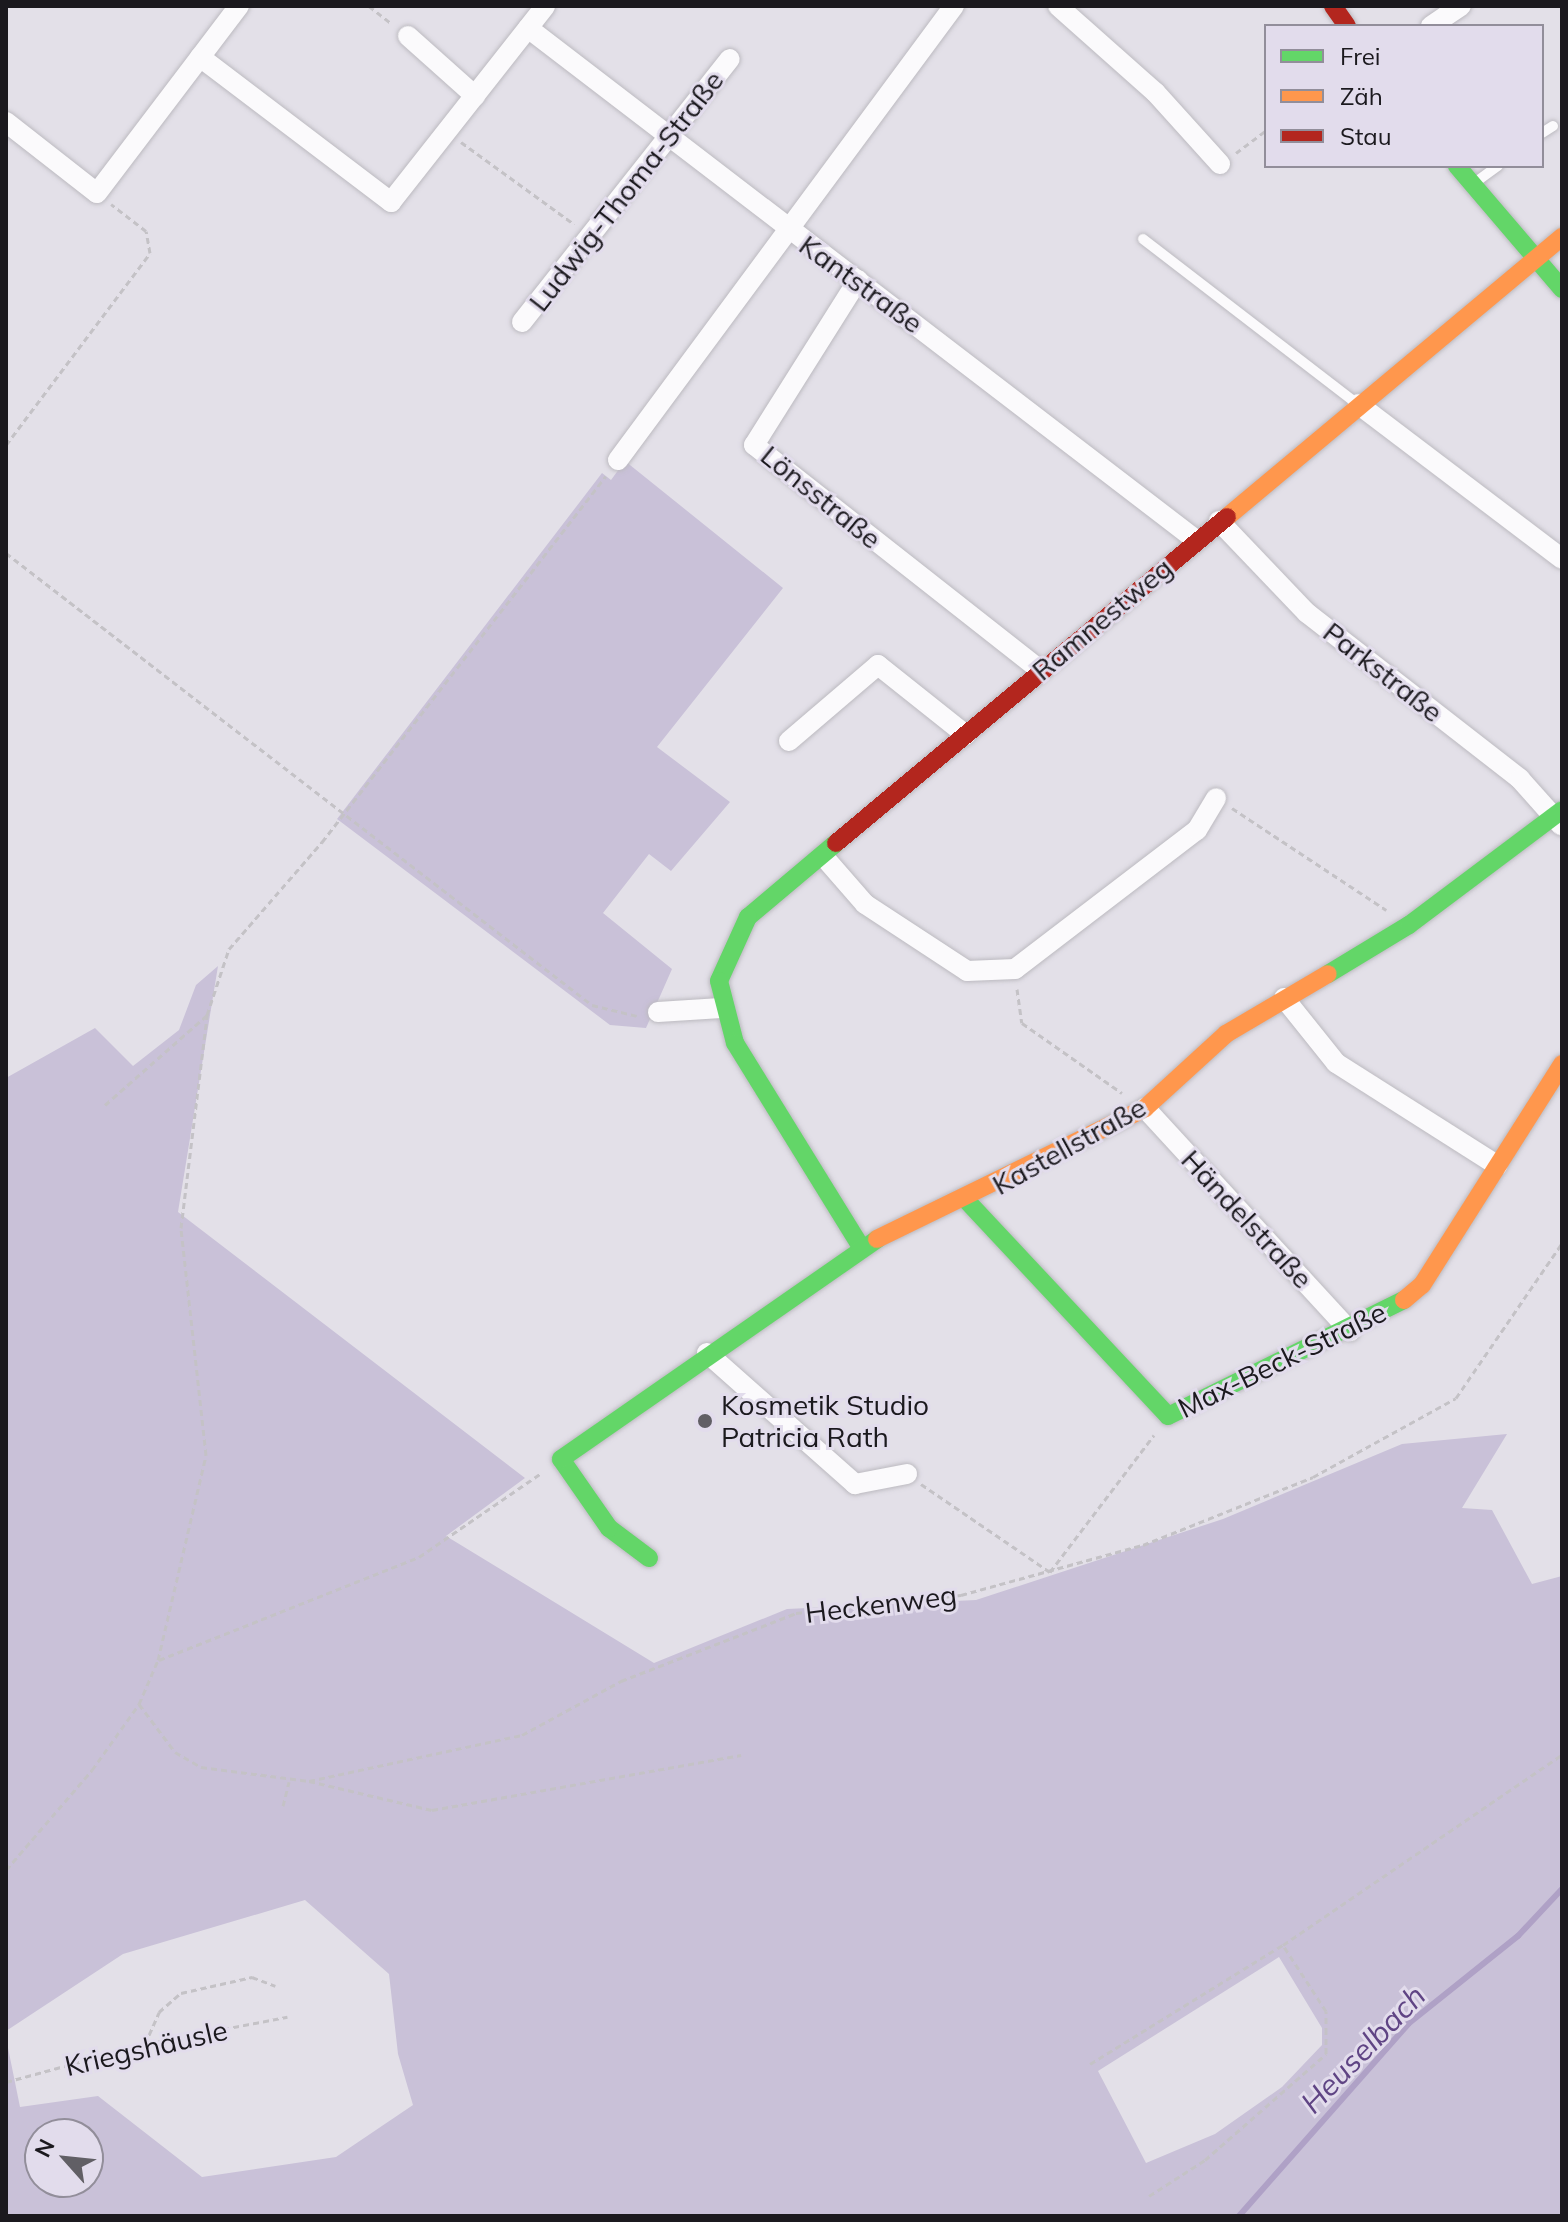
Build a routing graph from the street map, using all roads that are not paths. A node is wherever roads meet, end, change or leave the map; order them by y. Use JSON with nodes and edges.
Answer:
{"nodes":[{"id":1,"x":545,"y":6,"type":"edge"},
{"id":2,"x":954,"y":6,"type":"edge"},
{"id":3,"x":1058,"y":6,"type":"edge"},
{"id":4,"x":1333,"y":6,"type":"edge"},
{"id":5,"x":1461,"y":6,"type":"edge"},
{"id":6,"x":229,"y":10,"type":"edge"},
{"id":7,"x":1346,"y":24,"type":"edge"},
{"id":8,"x":1434,"y":24,"type":"edge"},
{"id":9,"x":528,"y":28,"type":"junction"},
{"id":10,"x":408,"y":36,"type":"road end"},
{"id":11,"x":200,"y":57,"type":"junction"},
{"id":12,"x":730,"y":59,"type":"dead end"},
{"id":13,"x":475,"y":96,"type":"junction"},
{"id":14,"x":6,"y":122,"type":"edge"},
{"id":15,"x":1553,"y":126,"type":"dead end"},
{"id":16,"x":1544,"y":132,"type":"edge"},
{"id":17,"x":669,"y":135,"type":"junction"},
{"id":18,"x":1220,"y":164,"type":"road end"},
{"id":19,"x":1459,"y":168,"type":"edge"},
{"id":20,"x":1495,"y":168,"type":"edge"},
{"id":21,"x":1472,"y":185,"type":"junction"},
{"id":22,"x":792,"y":234,"type":"junction"},
{"id":23,"x":1562,"y":237,"type":"edge"},
{"id":24,"x":1143,"y":239,"type":"dead end"},
{"id":25,"x":1535,"y":263,"type":"junction"},
{"id":26,"x":858,"y":280,"type":"junction"},
{"id":27,"x":1562,"y":289,"type":"edge"},
{"id":28,"x":522,"y":322,"type":"dead end"},
{"id":29,"x":1358,"y":404,"type":"junction"},
{"id":30,"x":618,"y":460,"type":"road end"},
{"id":31,"x":1219,"y":521,"type":"junction"},
{"id":32,"x":1196,"y":540,"type":"junction"},
{"id":33,"x":1562,"y":559,"type":"edge"},
{"id":34,"x":1041,"y":671,"type":"junction"},
{"id":35,"x":966,"y":735,"type":"junction"},
{"id":36,"x":789,"y":741,"type":"dead end"},
{"id":37,"x":1216,"y":798,"type":"road end"},
{"id":38,"x":1559,"y":817,"type":"edge"},
{"id":39,"x":824,"y":857,"type":"junction"},
{"id":40,"x":1284,"y":998,"type":"junction"},
{"id":41,"x":721,"y":1008,"type":"junction"},
{"id":42,"x":658,"y":1012,"type":"road end"},
{"id":43,"x":1562,"y":1064,"type":"edge"},
{"id":44,"x":1145,"y":1108,"type":"junction"},
{"id":45,"x":1497,"y":1165,"type":"junction"},
{"id":46,"x":967,"y":1201,"type":"junction"},
{"id":47,"x":861,"y":1247,"type":"junction"},
{"id":48,"x":1350,"y":1331,"type":"junction"},
{"id":49,"x":707,"y":1353,"type":"junction"},
{"id":50,"x":907,"y":1474,"type":"road end"},
{"id":51,"x":649,"y":1558,"type":"dead end"}],
"edges":[{"from":1,"to":9,"type":"street"},
{"from":2,"to":22,"type":"street"},
{"from":3,"to":18,"type":"street"},
{"from":4,"to":7,"type":"street"},
{"from":5,"to":8,"type":"street"},
{"from":6,"to":11,"type":"street"},
{"from":9,"to":13,"type":"street"},
{"from":9,"to":17,"type":"street","name":"Kantstraße"},
{"from":10,"to":13,"type":"street"},
{"from":11,"to":13,"type":"street"},
{"from":11,"to":14,"type":"street"},
{"from":12,"to":17,"type":"street","name":"Ludwig-Thoma-Straße"},
{"from":15,"to":16,"type":"lane"},
{"from":17,"to":22,"type":"street","name":"Kantstraße"},
{"from":17,"to":28,"type":"street","name":"Ludwig-Thoma-Straße"},
{"from":19,"to":21,"type":"street"},
{"from":20,"to":21,"type":"lane"},
{"from":21,"to":25,"type":"street"},
{"from":22,"to":26,"type":"street","name":"Kantstraße"},
{"from":22,"to":30,"type":"street"},
{"from":23,"to":25,"type":"street","name":"Ramnestweg"},
{"from":24,"to":29,"type":"lane"},
{"from":25,"to":27,"type":"street"},
{"from":25,"to":29,"type":"street","name":"Ramnestweg"},
{"from":26,"to":32,"type":"street","name":"Kantstraße"},
{"from":26,"to":34,"type":"street","name":"Lönsstraße"},
{"from":29,"to":31,"type":"street","name":"Ramnestweg"},
{"from":29,"to":33,"type":"street"},
{"from":31,"to":32,"type":"street","name":"Ramnestweg"},
{"from":31,"to":38,"type":"street","name":"Parkstraße"},
{"from":32,"to":34,"type":"street","name":"Ramnestweg"},
{"from":34,"to":35,"type":"street","name":"Ramnestweg"},
{"from":35,"to":36,"type":"street"},
{"from":35,"to":39,"type":"street","name":"Ramnestweg"},
{"from":37,"to":39,"type":"street"},
{"from":38,"to":40,"type":"street","name":"Kastellstraße"},
{"from":39,"to":41,"type":"street","name":"Ramnestweg"},
{"from":40,"to":44,"type":"street","name":"Kastellstraße"},
{"from":40,"to":45,"type":"street"},
{"from":41,"to":42,"type":"street"},
{"from":41,"to":47,"type":"street","name":"Ramnestweg"},
{"from":43,"to":45,"type":"street","name":"Max-Beck-Straße"},
{"from":44,"to":46,"type":"street","name":"Kastellstraße"},
{"from":44,"to":48,"type":"street","name":"Händelstraße"},
{"from":45,"to":48,"type":"street","name":"Max-Beck-Straße"},
{"from":46,"to":47,"type":"street","name":"Kastellstraße"},
{"from":46,"to":48,"type":"street","name":"Max-Beck-Straße"},
{"from":47,"to":49,"type":"street","name":"Kastellstraße"},
{"from":49,"to":50,"type":"street"},
{"from":49,"to":51,"type":"street","name":"Kastellstraße"}]}
